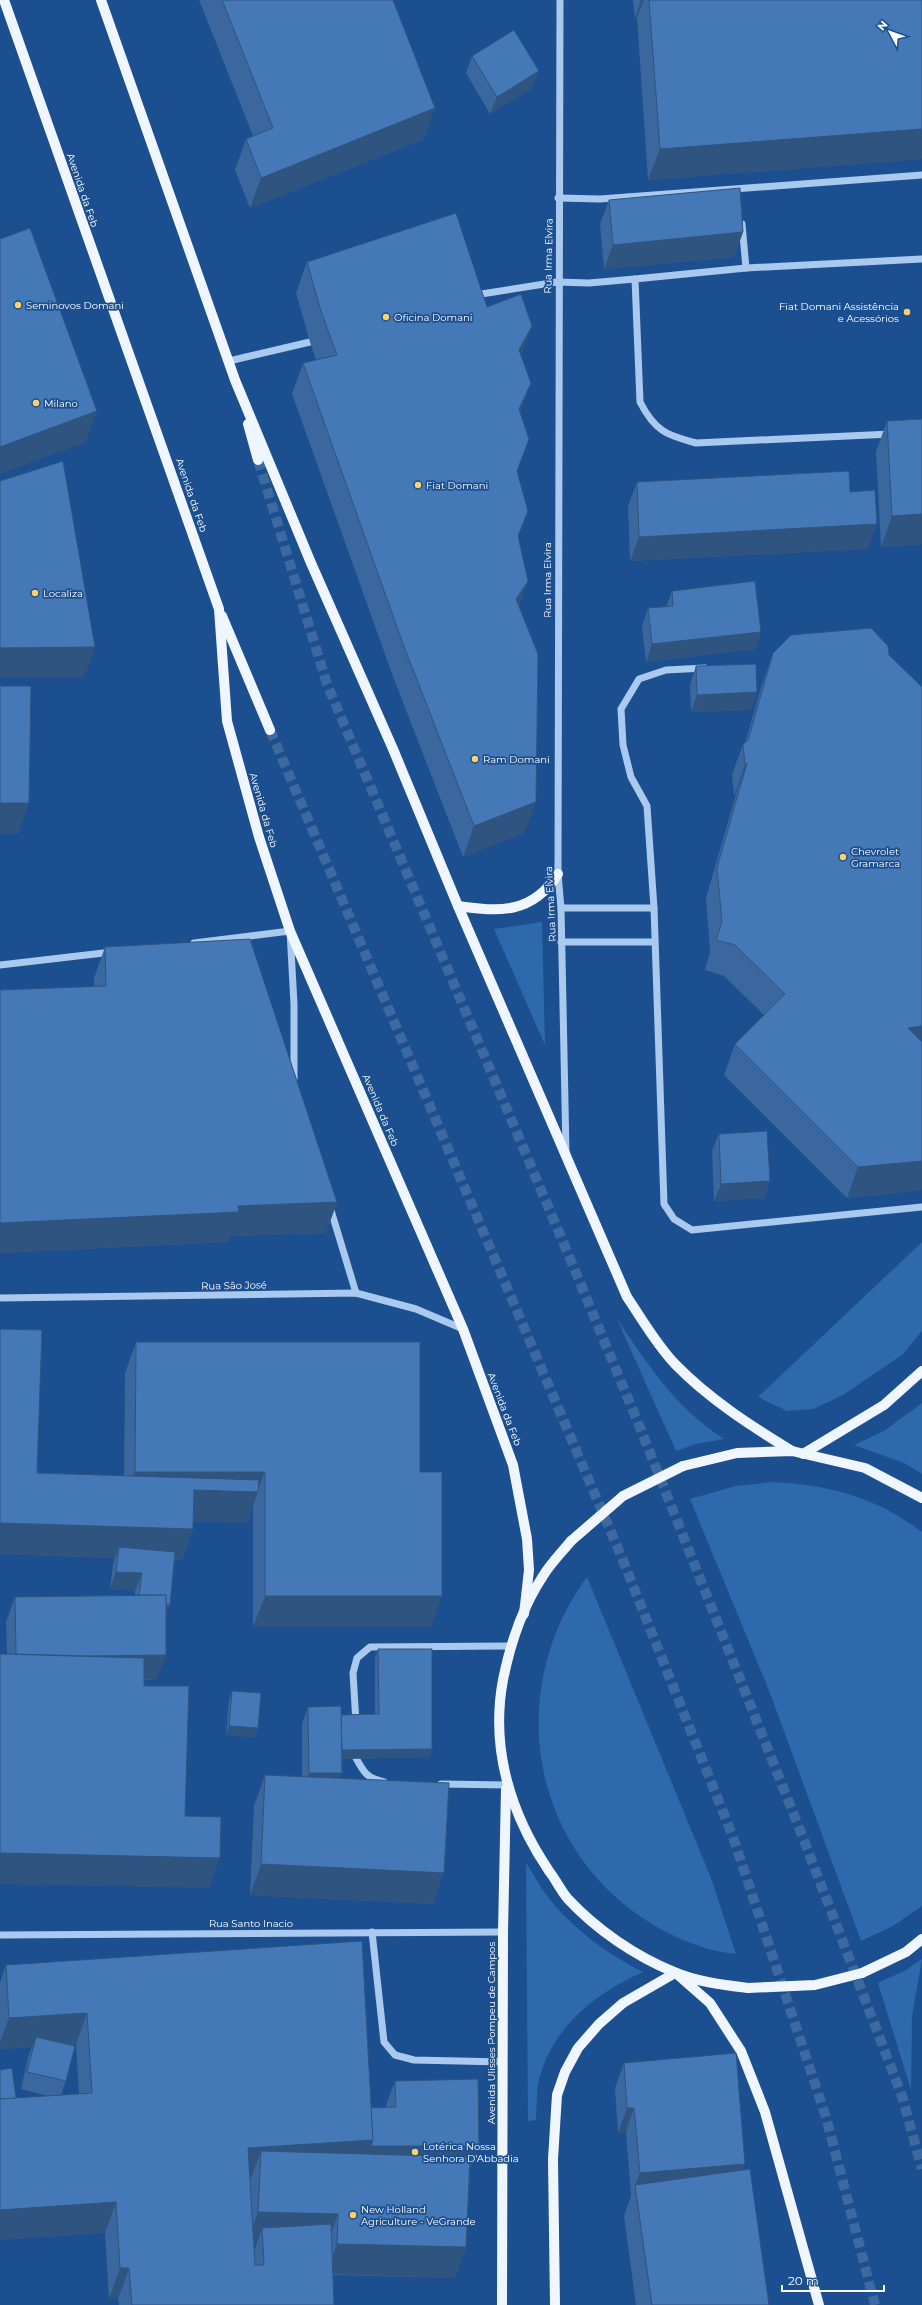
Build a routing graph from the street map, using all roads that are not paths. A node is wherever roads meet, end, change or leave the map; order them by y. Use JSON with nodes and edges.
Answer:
{"nodes":[{"id":1,"x":4,"y":0,"type":"edge"},
{"id":2,"x":101,"y":0,"type":"edge"},
{"id":3,"x":560,"y":0,"type":"edge"},
{"id":4,"x":922,"y":175,"type":"edge"},
{"id":5,"x":558,"y":198,"type":"junction"},
{"id":6,"x":741,"y":217,"type":"edge"},
{"id":7,"x":922,"y":259,"type":"edge"},
{"id":8,"x":746,"y":268,"type":"junction"},
{"id":9,"x":635,"y":279,"type":"junction"},
{"id":10,"x":557,"y":282,"type":"junction"},
{"id":11,"x":470,"y":295,"type":"edge"},
{"id":12,"x":310,"y":342,"type":"dead end"},
{"id":13,"x":229,"y":361,"type":"junction"},
{"id":14,"x":235,"y":380,"type":"junction"},
{"id":15,"x":899,"y":433,"type":"edge"},
{"id":16,"x":258,"y":460,"type":"tunnel mouth"},
{"id":17,"x":219,"y":609,"type":"junction"},
{"id":18,"x":711,"y":668,"type":"edge"},
{"id":19,"x":270,"y":730,"type":"tunnel mouth"},
{"id":20,"x":558,"y":874,"type":"junction"},
{"id":21,"x":458,"y":906,"type":"junction"},
{"id":22,"x":561,"y":908,"type":"junction"},
{"id":23,"x":654,"y":908,"type":"junction"},
{"id":24,"x":290,"y":931,"type":"junction"},
{"id":25,"x":561,"y":942,"type":"junction"},
{"id":26,"x":654,"y":942,"type":"junction"},
{"id":27,"x":188,"y":943,"type":"edge"},
{"id":28,"x":117,"y":952,"type":"edge"},
{"id":29,"x":0,"y":965,"type":"edge"},
{"id":30,"x":294,"y":1088,"type":"edge"},
{"id":31,"x":566,"y":1160,"type":"junction"},
{"id":32,"x":328,"y":1202,"type":"edge"},
{"id":33,"x":922,"y":1207,"type":"edge"},
{"id":34,"x":356,"y":1293,"type":"junction"},
{"id":35,"x":0,"y":1298,"type":"edge"},
{"id":36,"x":463,"y":1329,"type":"junction"},
{"id":37,"x":922,"y":1370,"type":"edge"},
{"id":38,"x":792,"y":1452,"type":"junction"},
{"id":39,"x":803,"y":1454,"type":"junction"},
{"id":40,"x":922,"y":1498,"type":"edge"},
{"id":41,"x":524,"y":1614,"type":"junction"},
{"id":42,"x":512,"y":1646,"type":"junction"},
{"id":43,"x":356,"y":1723,"type":"edge"},
{"id":44,"x":356,"y":1758,"type":"edge"},
{"id":45,"x":389,"y":1783,"type":"edge"},
{"id":46,"x":436,"y":1784,"type":"edge"},
{"id":47,"x":506,"y":1785,"type":"junction"},
{"id":48,"x":372,"y":1932,"type":"junction"},
{"id":49,"x":503,"y":1932,"type":"junction"},
{"id":50,"x":0,"y":1935,"type":"edge"},
{"id":51,"x":922,"y":1939,"type":"edge"},
{"id":52,"x":675,"y":1973,"type":"junction"},
{"id":53,"x":503,"y":2062,"type":"junction"},
{"id":54,"x":502,"y":2305,"type":"edge"},
{"id":55,"x":555,"y":2305,"type":"edge"},
{"id":56,"x":818,"y":2305,"type":"edge"}],
"edges":[{"from":1,"to":17,"type":"main road","name":"Avenida da Feb"},
{"from":2,"to":13,"type":"main road"},
{"from":3,"to":5,"type":"street","name":"Rua Irma Elvira"},
{"from":4,"to":5,"type":"street"},
{"from":5,"to":10,"type":"street","name":"Rua Irma Elvira"},
{"from":6,"to":8,"type":"street"},
{"from":7,"to":8,"type":"street"},
{"from":8,"to":9,"type":"street"},
{"from":9,"to":10,"type":"street"},
{"from":9,"to":15,"type":"street"},
{"from":10,"to":11,"type":"street"},
{"from":10,"to":20,"type":"street","name":"Rua Irma Elvira"},
{"from":12,"to":13,"type":"street"},
{"from":13,"to":14,"type":"main road"},
{"from":14,"to":16,"type":"main road"},
{"from":14,"to":21,"type":"main road"},
{"from":17,"to":19,"type":"main road"},
{"from":17,"to":24,"type":"main road","name":"Avenida da Feb"},
{"from":18,"to":23,"type":"street"},
{"from":20,"to":21,"type":"main road"},
{"from":20,"to":22,"type":"street","name":"Rua Irma Elvira"},
{"from":21,"to":31,"type":"main road"},
{"from":22,"to":23,"type":"street"},
{"from":22,"to":25,"type":"street","name":"Rua Irma Elvira"},
{"from":23,"to":26,"type":"street"},
{"from":24,"to":27,"type":"street"},
{"from":24,"to":30,"type":"street"},
{"from":24,"to":36,"type":"main road","name":"Avenida da Feb"},
{"from":25,"to":26,"type":"street"},
{"from":25,"to":31,"type":"street","name":"Rua Irma Elvira"},
{"from":26,"to":33,"type":"street"},
{"from":28,"to":29,"type":"street"},
{"from":31,"to":38,"type":"main road"},
{"from":32,"to":34,"type":"street"},
{"from":34,"to":35,"type":"street","name":"Rua São José"},
{"from":34,"to":36,"type":"street","name":"Rua São José"},
{"from":36,"to":41,"type":"main road","name":"Avenida da Feb"},
{"from":37,"to":39,"type":"main road"},
{"from":38,"to":39,"type":"main road"},
{"from":38,"to":41,"type":"main road","bridge":true},
{"from":39,"to":40,"type":"main road"},
{"from":41,"to":42,"type":"main road"},
{"from":42,"to":43,"type":"street"},
{"from":42,"to":47,"type":"main road"},
{"from":44,"to":45,"type":"street"},
{"from":46,"to":47,"type":"street"},
{"from":47,"to":49,"type":"main road","name":"Avenida Ulisses Pompeu de Campos"},
{"from":47,"to":52,"type":"main road"},
{"from":48,"to":49,"type":"street","name":"Rua Santo Inacio"},
{"from":48,"to":50,"type":"street","name":"Rua Santo Inacio"},
{"from":48,"to":53,"type":"street"},
{"from":49,"to":53,"type":"main road","name":"Avenida Ulisses Pompeu de Campos"},
{"from":51,"to":52,"type":"main road","bridge":true},
{"from":52,"to":55,"type":"main road"},
{"from":52,"to":56,"type":"main road"},
{"from":53,"to":54,"type":"main road","name":"Avenida Ulisses Pompeu de Campos"}]}
